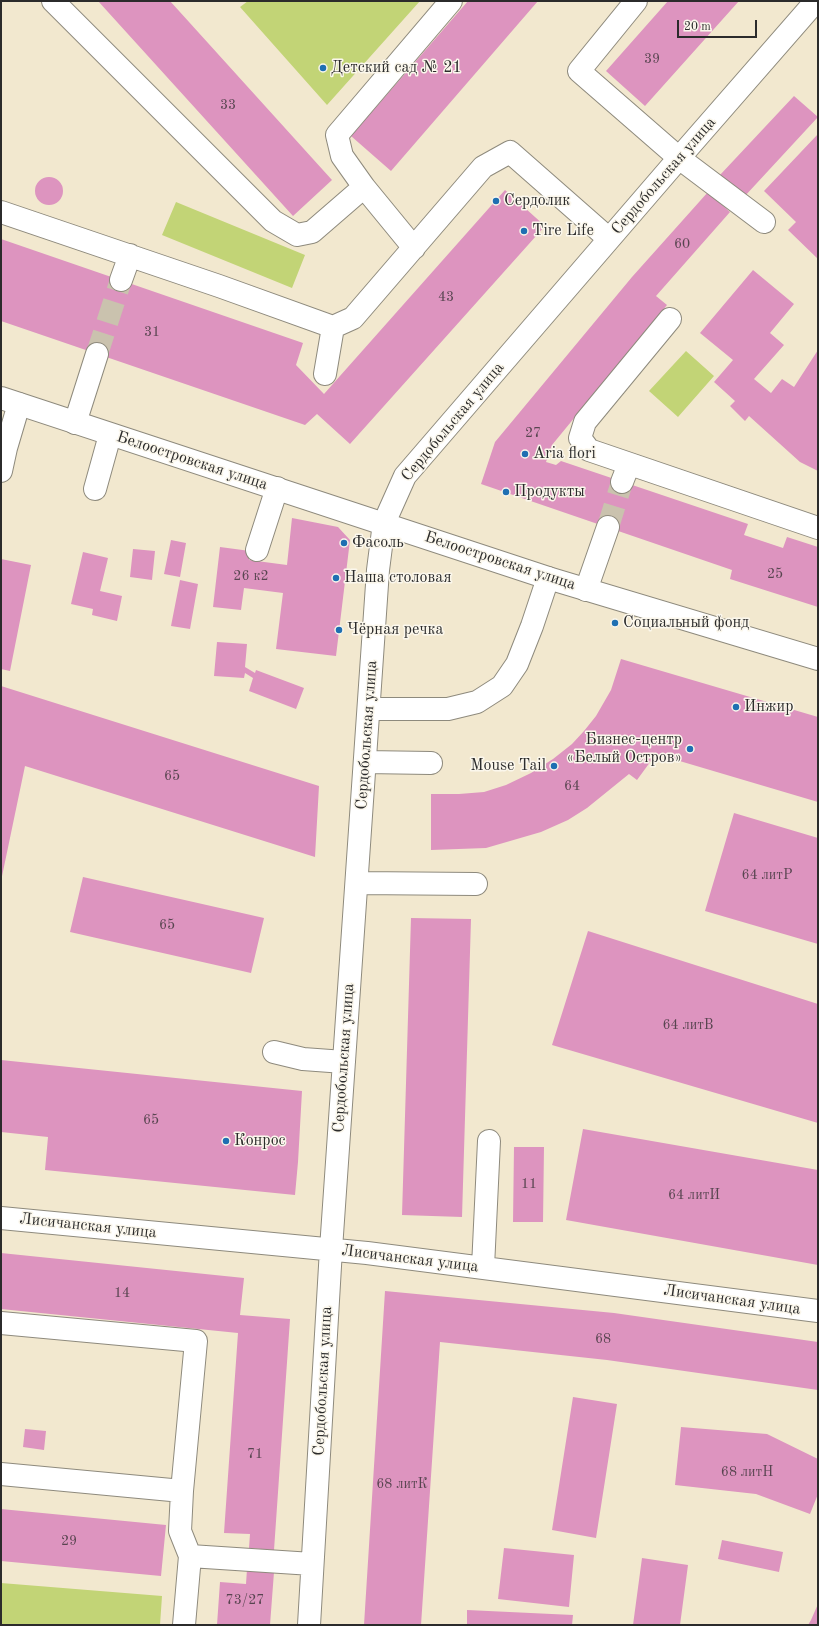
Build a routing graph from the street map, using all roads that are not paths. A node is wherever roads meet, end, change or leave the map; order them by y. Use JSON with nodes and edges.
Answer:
{"nodes":[{"id":1,"x":53,"y":1,"type":"edge"},
{"id":2,"x":451,"y":1,"type":"edge"},
{"id":3,"x":636,"y":1,"type":"edge"},
{"id":4,"x":816,"y":1,"type":"edge"},
{"id":5,"x":679,"y":158,"type":"junction"},
{"id":6,"x":364,"y":187,"type":"junction"},
{"id":7,"x":1,"y":212,"type":"edge"},
{"id":8,"x":764,"y":222,"type":"dead end"},
{"id":9,"x":609,"y":239,"type":"junction"},
{"id":10,"x":414,"y":248,"type":"junction"},
{"id":11,"x":130,"y":255,"type":"junction"},
{"id":12,"x":121,"y":280,"type":"tunnel mouth"},
{"id":13,"x":670,"y":319,"type":"dead end"},
{"id":14,"x":333,"y":328,"type":"junction"},
{"id":15,"x":97,"y":354,"type":"tunnel mouth"},
{"id":16,"x":325,"y":374,"type":"dead end"},
{"id":17,"x":10,"y":401,"type":"edge"},
{"id":18,"x":74,"y":423,"type":"junction"},
{"id":19,"x":110,"y":435,"type":"junction"},
{"id":20,"x":1,"y":471,"type":"edge"},
{"id":21,"x":277,"y":488,"type":"junction"},
{"id":22,"x":95,"y":489,"type":"dead end"},
{"id":23,"x":384,"y":524,"type":"junction"},
{"id":24,"x":608,"y":527,"type":"tunnel mouth"},
{"id":25,"x":818,"y":528,"type":"edge"},
{"id":26,"x":257,"y":550,"type":"dead end"},
{"id":27,"x":548,"y":578,"type":"junction"},
{"id":28,"x":586,"y":590,"type":"junction"},
{"id":29,"x":818,"y":659,"type":"edge"},
{"id":30,"x":369,"y":709,"type":"junction"},
{"id":31,"x":365,"y":762,"type":"junction"},
{"id":32,"x":432,"y":763,"type":"dead end"},
{"id":33,"x":357,"y":883,"type":"junction"},
{"id":34,"x":476,"y":884,"type":"dead end"},
{"id":35,"x":274,"y":1052,"type":"dead end"},
{"id":36,"x":344,"y":1062,"type":"junction"},
{"id":37,"x":489,"y":1141,"type":"dead end"},
{"id":38,"x":1,"y":1218,"type":"edge"},
{"id":39,"x":331,"y":1249,"type":"junction"},
{"id":40,"x":483,"y":1267,"type":"junction"},
{"id":41,"x":818,"y":1311,"type":"edge"},
{"id":42,"x":1,"y":1323,"type":"edge"},
{"id":43,"x":1,"y":1474,"type":"edge"},
{"id":44,"x":182,"y":1491,"type":"junction"},
{"id":45,"x":190,"y":1556,"type":"junction"},
{"id":46,"x":312,"y":1564,"type":"junction"},
{"id":47,"x":184,"y":1625,"type":"edge"},
{"id":48,"x":309,"y":1625,"type":"edge"}],
"edges":[{"from":1,"to":6,"type":"street"},
{"from":2,"to":6,"type":"street"},
{"from":3,"to":5,"type":"street"},
{"from":4,"to":5,"type":"street","name":"Сердобольская улица"},
{"from":5,"to":8,"type":"street"},
{"from":5,"to":9,"type":"street","name":"Сердобольская улица"},
{"from":6,"to":10,"type":"street"},
{"from":7,"to":11,"type":"street"},
{"from":9,"to":10,"type":"street"},
{"from":9,"to":23,"type":"street","name":"Сердобольская улица"},
{"from":10,"to":14,"type":"street"},
{"from":11,"to":12,"type":"street"},
{"from":11,"to":14,"type":"street"},
{"from":13,"to":25,"type":"street"},
{"from":14,"to":16,"type":"street"},
{"from":15,"to":18,"type":"street"},
{"from":17,"to":18,"type":"street","name":"Белоостровская улица"},
{"from":17,"to":20,"type":"street"},
{"from":18,"to":19,"type":"street","name":"Белоостровская улица"},
{"from":19,"to":21,"type":"street","name":"Белоостровская улица"},
{"from":19,"to":22,"type":"street"},
{"from":21,"to":23,"type":"street","name":"Белоостровская улица"},
{"from":21,"to":26,"type":"street"},
{"from":23,"to":27,"type":"street","name":"Белоостровская улица"},
{"from":23,"to":30,"type":"street","name":"Сердобольская улица"},
{"from":24,"to":28,"type":"street"},
{"from":27,"to":28,"type":"street","name":"Белоостровская улица"},
{"from":27,"to":30,"type":"street"},
{"from":28,"to":29,"type":"street","name":"Белоостровская улица"},
{"from":30,"to":31,"type":"street","name":"Сердобольская улица"},
{"from":31,"to":32,"type":"street"},
{"from":31,"to":33,"type":"street","name":"Сердобольская улица"},
{"from":33,"to":34,"type":"street"},
{"from":33,"to":36,"type":"street","name":"Сердобольская улица"},
{"from":35,"to":36,"type":"street"},
{"from":36,"to":39,"type":"street","name":"Сердобольская улица"},
{"from":37,"to":40,"type":"street"},
{"from":38,"to":39,"type":"street","name":"Лисичанская улица"},
{"from":39,"to":40,"type":"street","name":"Лисичанская улица"},
{"from":39,"to":46,"type":"street","name":"Сердобольская улица"},
{"from":40,"to":41,"type":"street","name":"Лисичанская улица"},
{"from":42,"to":44,"type":"street"},
{"from":43,"to":44,"type":"street"},
{"from":44,"to":45,"type":"street"},
{"from":45,"to":46,"type":"street"},
{"from":45,"to":47,"type":"street"},
{"from":46,"to":48,"type":"street","name":"Сердобольская улица"}]}
